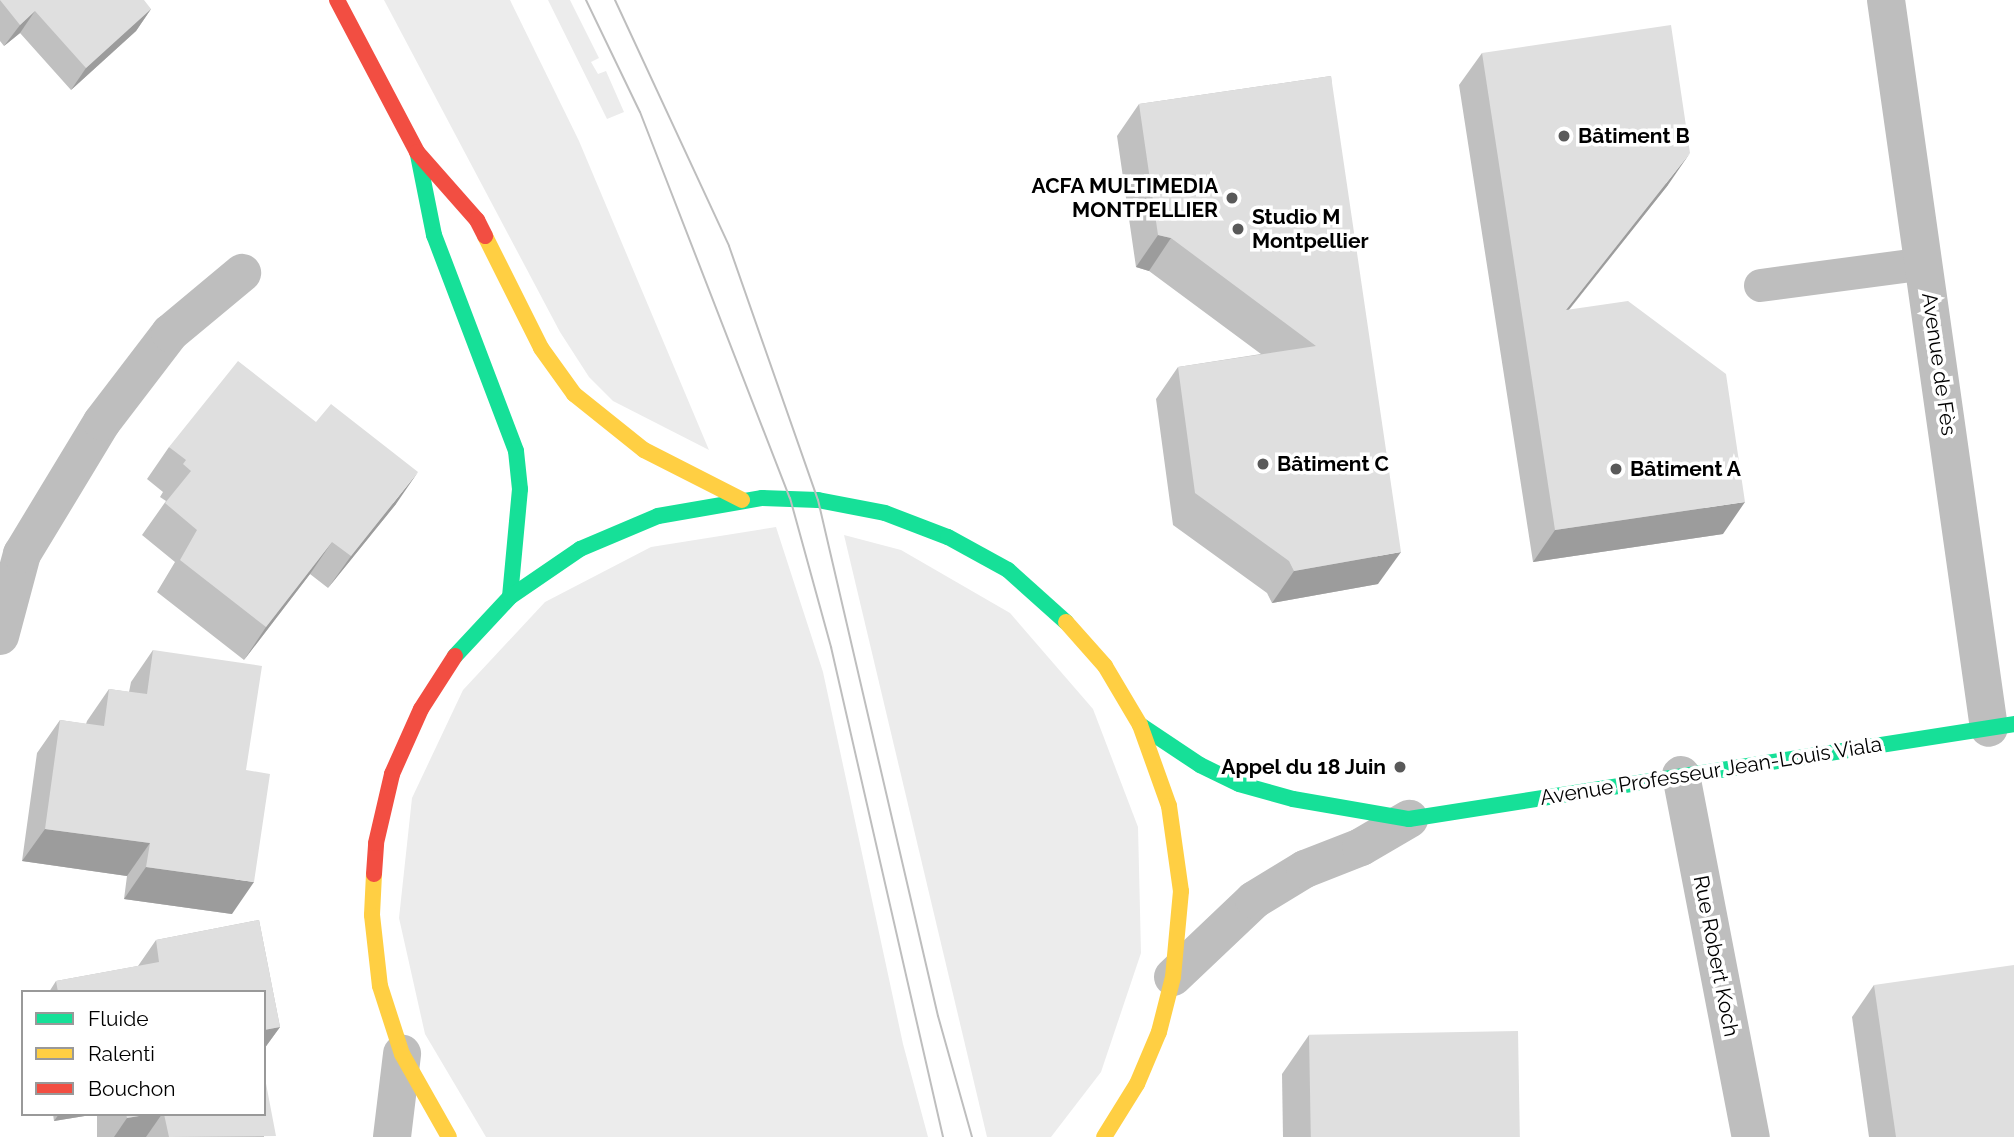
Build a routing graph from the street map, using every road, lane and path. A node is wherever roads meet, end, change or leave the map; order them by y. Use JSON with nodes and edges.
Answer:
{"nodes":[{"id":1,"x":337,"y":0,"type":"edge"},
{"id":2,"x":1886,"y":0,"type":"edge"},
{"id":3,"x":417,"y":152,"type":"junction"},
{"id":4,"x":1925,"y":262,"type":"junction"},
{"id":5,"x":242,"y":274,"type":"dead end"},
{"id":6,"x":1760,"y":285,"type":"dead end"},
{"id":7,"x":741,"y":499,"type":"junction"},
{"id":8,"x":510,"y":597,"type":"junction"},
{"id":9,"x":0,"y":636,"type":"edge"},
{"id":10,"x":1140,"y":725,"type":"junction"},
{"id":11,"x":2001,"y":726,"type":"edge"},
{"id":12,"x":1681,"y":775,"type":"junction"},
{"id":13,"x":1409,"y":819,"type":"junction"},
{"id":14,"x":1173,"y":977,"type":"junction"},
{"id":15,"x":402,"y":1054,"type":"junction"},
{"id":16,"x":391,"y":1137,"type":"edge"},
{"id":17,"x":449,"y":1137,"type":"edge"},
{"id":18,"x":1104,"y":1137,"type":"edge"},
{"id":19,"x":1751,"y":1137,"type":"edge"}],
"edges":[{"from":1,"to":3,"type":"main road"},
{"from":2,"to":4,"type":"street","name":"Avenue de Fès"},
{"from":3,"to":7,"type":"main road"},
{"from":3,"to":8,"type":"main road"},
{"from":4,"to":6,"type":"lane"},
{"from":4,"to":11,"type":"street","name":"Avenue de Fès"},
{"from":5,"to":9,"type":"street"},
{"from":7,"to":8,"type":"main road"},
{"from":7,"to":10,"type":"main road"},
{"from":8,"to":15,"type":"main road"},
{"from":10,"to":13,"type":"main road","name":"Avenue Professeur Jean-Louis Viala"},
{"from":10,"to":14,"type":"main road"},
{"from":11,"to":12,"type":"main road","name":"Avenue Professeur Jean-Louis Viala"},
{"from":12,"to":13,"type":"main road","name":"Avenue Professeur Jean-Louis Viala"},
{"from":12,"to":19,"type":"street","name":"Rue Robert Koch"},
{"from":13,"to":14,"type":"street","name":"Avenue Professeur Jean-Louis Viala"},
{"from":14,"to":18,"type":"main road"},
{"from":15,"to":16,"type":"street"},
{"from":15,"to":17,"type":"main road"}]}
